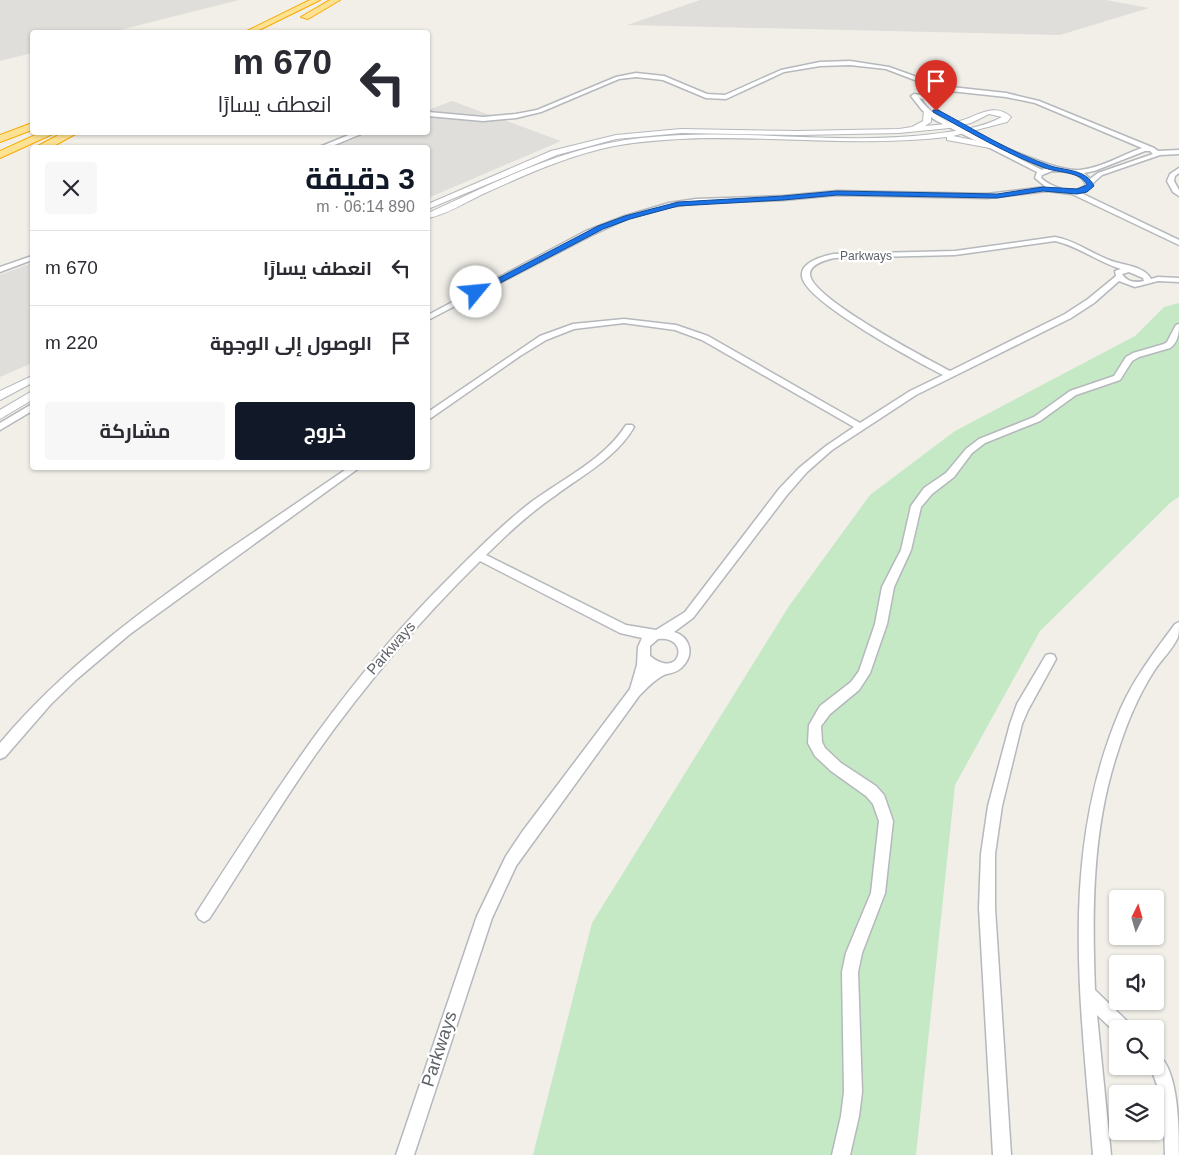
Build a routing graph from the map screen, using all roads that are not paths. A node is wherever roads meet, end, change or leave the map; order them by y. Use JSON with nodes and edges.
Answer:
{"nodes":[{"id":1,"x":316,"y":0,"type":"edge"},
{"id":2,"x":336,"y":0,"type":"edge"},
{"id":3,"x":300,"y":19,"type":"dead end"},
{"id":4,"x":253,"y":30,"type":"edge"},
{"id":5,"x":927,"y":112,"type":"junction"},
{"id":6,"x":430,"y":114,"type":"edge"},
{"id":7,"x":993,"y":123,"type":"junction"},
{"id":8,"x":30,"y":127,"type":"edge"},
{"id":9,"x":960,"y":128,"type":"junction"},
{"id":10,"x":912,"y":130,"type":"junction"},
{"id":11,"x":45,"y":135,"type":"edge"},
{"id":12,"x":68,"y":135,"type":"edge"},
{"id":13,"x":355,"y":135,"type":"edge"},
{"id":14,"x":919,"y":137,"type":"junction"},
{"id":15,"x":0,"y":139,"type":"edge"},
{"id":16,"x":46,"y":145,"type":"edge"},
{"id":17,"x":328,"y":145,"type":"edge"},
{"id":18,"x":993,"y":145,"type":"junction"},
{"id":19,"x":1153,"y":151,"type":"junction"},
{"id":20,"x":30,"y":152,"type":"edge"},
{"id":21,"x":1179,"y":152,"type":"edge"},
{"id":22,"x":0,"y":155,"type":"edge"},
{"id":23,"x":3,"y":166,"type":"edge"},
{"id":24,"x":1055,"y":169,"type":"junction"},
{"id":25,"x":1179,"y":170,"type":"edge"},
{"id":26,"x":1041,"y":172,"type":"junction"},
{"id":27,"x":1076,"y":173,"type":"junction"},
{"id":28,"x":1040,"y":181,"type":"junction"},
{"id":29,"x":1089,"y":185,"type":"junction"},
{"id":30,"x":1056,"y":189,"type":"junction"},
{"id":31,"x":1031,"y":190,"type":"junction"},
{"id":32,"x":1072,"y":192,"type":"junction"},
{"id":33,"x":1179,"y":194,"type":"edge"},
{"id":34,"x":430,"y":206,"type":"edge"},
{"id":35,"x":430,"y":215,"type":"edge"},
{"id":36,"x":1179,"y":238,"type":"edge"},
{"id":37,"x":1179,"y":243,"type":"edge"},
{"id":38,"x":30,"y":259,"type":"edge"},
{"id":39,"x":0,"y":270,"type":"edge"},
{"id":40,"x":1122,"y":273,"type":"junction"},
{"id":41,"x":1141,"y":273,"type":"junction"},
{"id":42,"x":1168,"y":279,"type":"junction"},
{"id":43,"x":1179,"y":280,"type":"edge"},
{"id":44,"x":1148,"y":282,"type":"junction"},
{"id":45,"x":1132,"y":284,"type":"junction"},
{"id":46,"x":1108,"y":287,"type":"junction"},
{"id":47,"x":430,"y":317,"type":"edge"},
{"id":48,"x":1179,"y":326,"type":"edge"},
{"id":49,"x":950,"y":375,"type":"junction"},
{"id":50,"x":30,"y":380,"type":"edge"},
{"id":51,"x":12,"y":390,"type":"junction"},
{"id":52,"x":0,"y":396,"type":"edge"},
{"id":53,"x":30,"y":396,"type":"edge"},
{"id":54,"x":0,"y":404,"type":"edge"},
{"id":55,"x":30,"y":408,"type":"edge"},
{"id":56,"x":0,"y":415,"type":"edge"},
{"id":57,"x":430,"y":415,"type":"edge"},
{"id":58,"x":0,"y":427,"type":"edge"},
{"id":59,"x":628,"y":427,"type":"dead end"},
{"id":60,"x":860,"y":427,"type":"junction"},
{"id":61,"x":351,"y":470,"type":"edge"},
{"id":62,"x":478,"y":556,"type":"junction"},
{"id":63,"x":689,"y":615,"type":"junction"},
{"id":64,"x":1179,"y":627,"type":"edge"},
{"id":65,"x":624,"y":630,"type":"junction"},
{"id":66,"x":659,"y":634,"type":"junction"},
{"id":67,"x":682,"y":644,"type":"junction"},
{"id":68,"x":644,"y":656,"type":"junction"},
{"id":69,"x":1050,"y":660,"type":"dead end"},
{"id":70,"x":663,"y":669,"type":"junction"},
{"id":71,"x":635,"y":692,"type":"junction"},
{"id":72,"x":0,"y":753,"type":"edge"},
{"id":73,"x":204,"y":914,"type":"dead end"},
{"id":74,"x":1087,"y":994,"type":"junction"},
{"id":75,"x":1114,"y":1020,"type":"edge"},
{"id":76,"x":1164,"y":1075,"type":"edge"},
{"id":77,"x":405,"y":1155,"type":"edge"},
{"id":78,"x":841,"y":1155,"type":"edge"},
{"id":79,"x":1002,"y":1155,"type":"edge"},
{"id":80,"x":1102,"y":1155,"type":"edge"},
{"id":81,"x":1174,"y":1155,"type":"edge"}],
"edges":[{"from":1,"to":4,"type":"highway"},
{"from":2,"to":3,"type":"highway"},
{"from":5,"to":9,"type":"street"},
{"from":5,"to":9,"type":"street"},
{"from":5,"to":10,"type":"street"},
{"from":6,"to":19,"type":"street"},
{"from":7,"to":9,"type":"street"},
{"from":7,"to":9,"type":"street"},
{"from":7,"to":18,"type":"street"},
{"from":8,"to":15,"type":"highway"},
{"from":9,"to":10,"type":"street"},
{"from":9,"to":14,"type":"street"},
{"from":9,"to":18,"type":"street"},
{"from":10,"to":34,"type":"street"},
{"from":11,"to":22,"type":"highway"},
{"from":12,"to":16,"type":"highway"},
{"from":13,"to":17,"type":"street"},
{"from":14,"to":18,"type":"street"},
{"from":14,"to":35,"type":"street"},
{"from":18,"to":24,"type":"street"},
{"from":18,"to":26,"type":"street"},
{"from":19,"to":21,"type":"street"},
{"from":19,"to":27,"type":"street"},
{"from":19,"to":29,"type":"street"},
{"from":20,"to":23,"type":"highway"},
{"from":24,"to":26,"type":"street"},
{"from":24,"to":27,"type":"street"},
{"from":25,"to":33,"type":"street"},
{"from":26,"to":28,"type":"street"},
{"from":27,"to":29,"type":"street"},
{"from":28,"to":30,"type":"street"},
{"from":28,"to":31,"type":"street"},
{"from":29,"to":32,"type":"street"},
{"from":29,"to":36,"type":"street"},
{"from":30,"to":31,"type":"street"},
{"from":30,"to":32,"type":"street"},
{"from":31,"to":47,"type":"street"},
{"from":32,"to":37,"type":"street"},
{"from":38,"to":39,"type":"street"},
{"from":40,"to":41,"type":"street"},
{"from":40,"to":45,"type":"street","name":"Parkways"},
{"from":40,"to":46,"type":"street"},
{"from":40,"to":49,"type":"street","name":"Parkways"},
{"from":41,"to":42,"type":"street"},
{"from":41,"to":44,"type":"street"},
{"from":42,"to":43,"type":"street"},
{"from":42,"to":44,"type":"street"},
{"from":44,"to":45,"type":"street"},
{"from":45,"to":46,"type":"street"},
{"from":46,"to":49,"type":"street"},
{"from":48,"to":78,"type":"street"},
{"from":49,"to":60,"type":"street"},
{"from":50,"to":51,"type":"street"},
{"from":51,"to":52,"type":"street"},
{"from":51,"to":54,"type":"street"},
{"from":53,"to":56,"type":"street"},
{"from":55,"to":58,"type":"street"},
{"from":57,"to":60,"type":"street"},
{"from":59,"to":62,"type":"street","name":"Parkways"},
{"from":60,"to":63,"type":"street"},
{"from":61,"to":72,"type":"street"},
{"from":62,"to":65,"type":"street"},
{"from":62,"to":73,"type":"street","name":"Parkways"},
{"from":63,"to":66,"type":"street"},
{"from":63,"to":67,"type":"street"},
{"from":64,"to":74,"type":"street"},
{"from":65,"to":66,"type":"street"},
{"from":65,"to":68,"type":"street"},
{"from":66,"to":67,"type":"street"},
{"from":66,"to":68,"type":"street"},
{"from":67,"to":70,"type":"street"},
{"from":68,"to":70,"type":"street"},
{"from":68,"to":71,"type":"street","name":"Parkways"},
{"from":69,"to":79,"type":"street"},
{"from":70,"to":71,"type":"street","name":"Parkways"},
{"from":71,"to":77,"type":"street","name":"Parkways"},
{"from":74,"to":75,"type":"street"},
{"from":74,"to":80,"type":"street"},
{"from":76,"to":81,"type":"street"}]}
